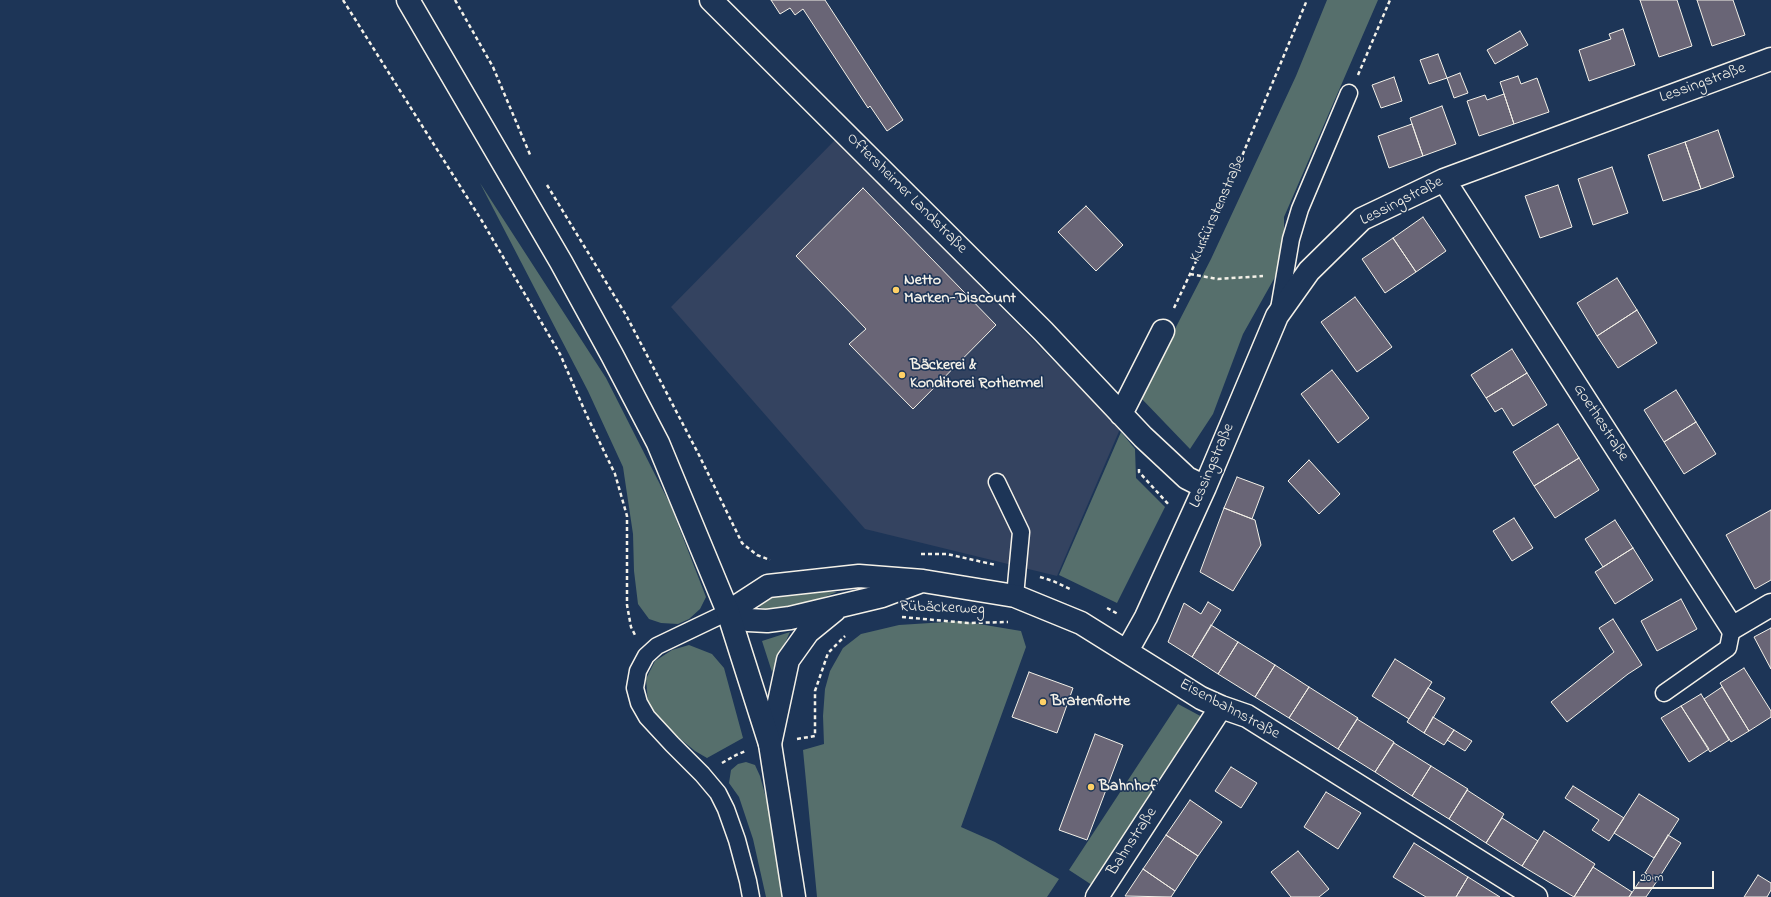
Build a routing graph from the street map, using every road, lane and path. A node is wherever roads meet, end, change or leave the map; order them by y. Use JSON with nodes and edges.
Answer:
{"nodes":[{"id":1,"x":343,"y":0,"type":"edge"},
{"id":2,"x":408,"y":0,"type":"edge"},
{"id":3,"x":455,"y":0,"type":"edge"},
{"id":4,"x":711,"y":0,"type":"edge"},
{"id":5,"x":1307,"y":0,"type":"edge"},
{"id":6,"x":1390,"y":0,"type":"edge"},
{"id":7,"x":1771,"y":59,"type":"edge"},
{"id":8,"x":1350,"y":93,"type":"joint"},
{"id":9,"x":532,"y":159,"type":"dead end"},
{"id":10,"x":544,"y":179,"type":"dead end"},
{"id":11,"x":1444,"y":180,"type":"junction"},
{"id":12,"x":1190,"y":274,"type":"junction"},
{"id":13,"x":1285,"y":278,"type":"junction"},
{"id":14,"x":1277,"y":316,"type":"junction"},
{"id":15,"x":1163,"y":330,"type":"joint"},
{"id":16,"x":1121,"y":414,"type":"junction"},
{"id":17,"x":1143,"y":437,"type":"junction"},
{"id":18,"x":997,"y":482,"type":"dead end"},
{"id":19,"x":1205,"y":487,"type":"junction"},
{"id":20,"x":1171,"y":507,"type":"dead end"},
{"id":21,"x":919,"y":554,"type":"dead end"},
{"id":22,"x":774,"y":561,"type":"dead end"},
{"id":23,"x":1017,"y":570,"type":"junction"},
{"id":24,"x":924,"y":581,"type":"junction"},
{"id":25,"x":1073,"y":591,"type":"dead end"},
{"id":26,"x":1015,"y":596,"type":"junction"},
{"id":27,"x":841,"y":605,"type":"junction"},
{"id":28,"x":1771,"y":605,"type":"edge"},
{"id":29,"x":1105,"y":606,"type":"dead end"},
{"id":30,"x":728,"y":612,"type":"junction"},
{"id":31,"x":900,"y":616,"type":"dead end"},
{"id":32,"x":1014,"y":622,"type":"dead end"},
{"id":33,"x":1732,"y":628,"type":"junction"},
{"id":34,"x":849,"y":633,"type":"dead end"},
{"id":35,"x":1127,"y":651,"type":"junction"},
{"id":36,"x":646,"y":656,"type":"junction"},
{"id":37,"x":1664,"y":693,"type":"dead end"},
{"id":38,"x":1221,"y":708,"type":"junction"},
{"id":39,"x":770,"y":744,"type":"junction"},
{"id":40,"x":702,"y":774,"type":"junction"},
{"id":41,"x":751,"y":897,"type":"edge"},
{"id":42,"x":794,"y":897,"type":"edge"},
{"id":43,"x":1097,"y":897,"type":"edge"},
{"id":44,"x":1536,"y":897,"type":"edge"}],
"edges":[{"from":1,"to":36,"type":"path"},
{"from":2,"to":30,"type":"street"},
{"from":3,"to":9,"type":"path"},
{"from":4,"to":16,"type":"street","name":"Oftersheimer Landstraße"},
{"from":5,"to":12,"type":"path","name":"Kurfürstenstraße"},
{"from":6,"to":8,"type":"path"},
{"from":7,"to":11,"type":"street","name":"Lessingstraße"},
{"from":8,"to":13,"type":"lane"},
{"from":10,"to":22,"type":"path"},
{"from":11,"to":14,"type":"street","name":"Lessingstraße"},
{"from":11,"to":33,"type":"street","name":"Goethestraße"},
{"from":12,"to":13,"type":"path"},
{"from":12,"to":15,"type":"path","name":"Kurfürstenstraße"},
{"from":13,"to":14,"type":"lane"},
{"from":14,"to":19,"type":"street","name":"Lessingstraße"},
{"from":15,"to":16,"type":"street"},
{"from":16,"to":17,"type":"street","name":"Oftersheimer Landstraße"},
{"from":17,"to":19,"type":"street","name":"Oftersheimer Landstraße"},
{"from":17,"to":20,"type":"path"},
{"from":18,"to":23,"type":"lane"},
{"from":19,"to":35,"type":"street","name":"Lessingstraße"},
{"from":21,"to":23,"type":"path"},
{"from":23,"to":25,"type":"path"},
{"from":23,"to":26,"type":"lane"},
{"from":24,"to":26,"type":"street","name":"Eisenbahnstraße"},
{"from":24,"to":27,"type":"street"},
{"from":24,"to":30,"type":"street","name":"Eisenbahnstraße"},
{"from":26,"to":35,"type":"street","name":"Eisenbahnstraße"},
{"from":27,"to":30,"type":"street"},
{"from":27,"to":39,"type":"street"},
{"from":28,"to":33,"type":"street"},
{"from":29,"to":35,"type":"path"},
{"from":30,"to":36,"type":"lane"},
{"from":30,"to":39,"type":"street"},
{"from":31,"to":32,"type":"path","name":"Rübäckerweg"},
{"from":33,"to":37,"type":"lane"},
{"from":34,"to":39,"type":"path"},
{"from":35,"to":38,"type":"street","name":"Eisenbahnstraße"},
{"from":36,"to":40,"type":"lane"},
{"from":38,"to":43,"type":"street","name":"Bahnstraße"},
{"from":38,"to":44,"type":"street","name":"Eisenbahnstraße"},
{"from":39,"to":40,"type":"path"},
{"from":39,"to":42,"type":"street"},
{"from":40,"to":41,"type":"lane"}]}
